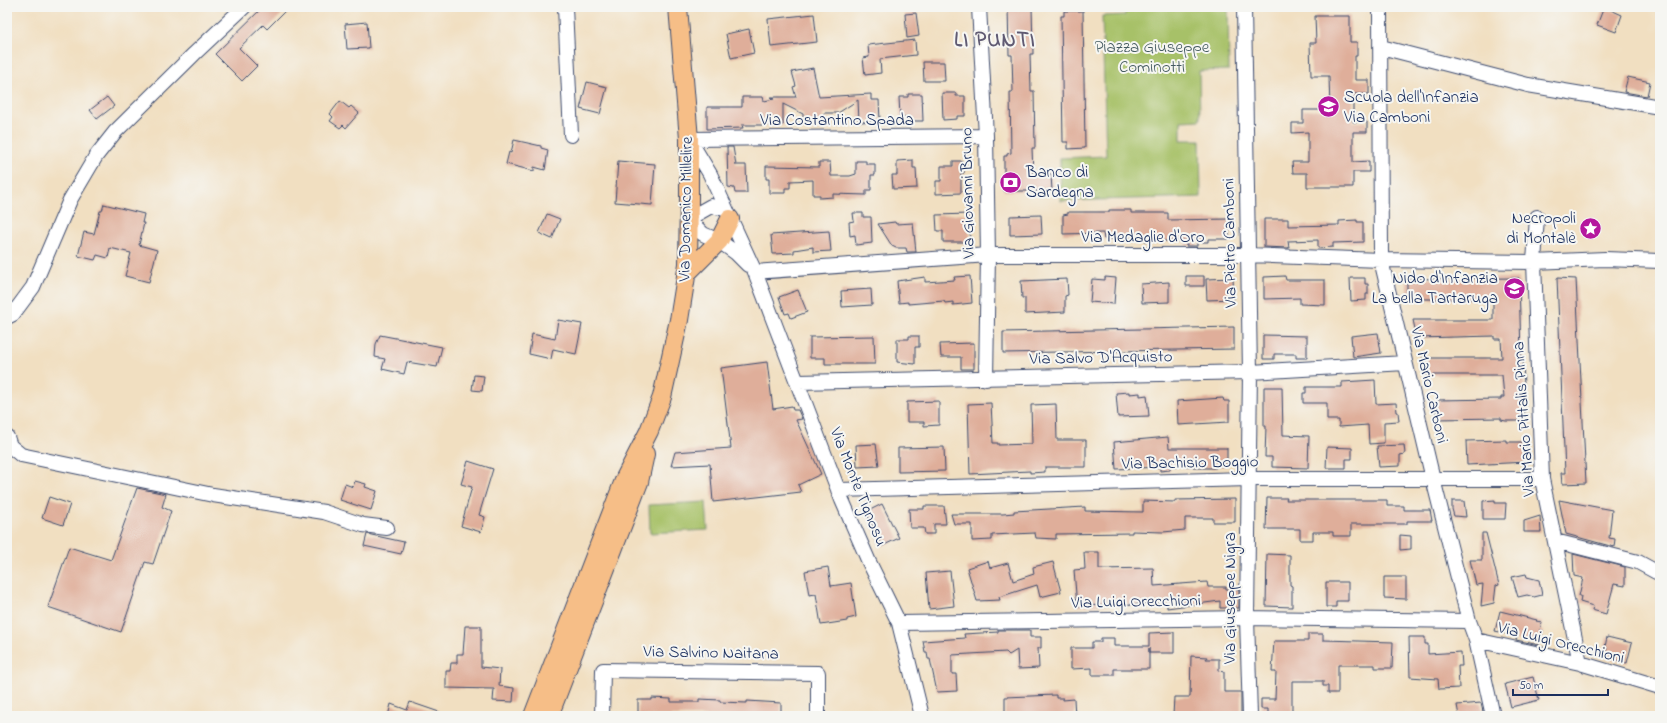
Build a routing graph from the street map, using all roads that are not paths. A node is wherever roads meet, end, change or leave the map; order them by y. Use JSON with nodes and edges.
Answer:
{"nodes":[{"id":1,"x":244,"y":7,"type":"edge"},
{"id":2,"x":565,"y":7,"type":"edge"},
{"id":3,"x":678,"y":7,"type":"edge"},
{"id":4,"x":979,"y":7,"type":"edge"},
{"id":5,"x":1244,"y":7,"type":"edge"},
{"id":6,"x":1380,"y":7,"type":"edge"},
{"id":7,"x":1381,"y":47,"type":"junction"},
{"id":8,"x":1660,"y":107,"type":"edge"},
{"id":9,"x":571,"y":136,"type":"dead end"},
{"id":10,"x":986,"y":136,"type":"junction"},
{"id":11,"x":688,"y":139,"type":"junction"},
{"id":12,"x":728,"y":214,"type":"junction"},
{"id":13,"x":1537,"y":217,"type":"dead end"},
{"id":14,"x":688,"y":219,"type":"junction"},
{"id":15,"x":719,"y":242,"type":"junction"},
{"id":16,"x":988,"y":255,"type":"junction"},
{"id":17,"x":1248,"y":255,"type":"junction"},
{"id":18,"x":1381,"y":260,"type":"junction"},
{"id":19,"x":1660,"y":261,"type":"edge"},
{"id":20,"x":1534,"y":262,"type":"junction"},
{"id":21,"x":755,"y":272,"type":"junction"},
{"id":22,"x":686,"y":274,"type":"junction"},
{"id":23,"x":7,"y":317,"type":"edge"},
{"id":24,"x":1405,"y":363,"type":"junction"},
{"id":25,"x":1250,"y":372,"type":"junction"},
{"id":26,"x":986,"y":378,"type":"junction"},
{"id":27,"x":798,"y":382,"type":"junction"},
{"id":28,"x":649,"y":431,"type":"junction"},
{"id":29,"x":7,"y":436,"type":"edge"},
{"id":30,"x":1249,"y":479,"type":"junction"},
{"id":31,"x":1433,"y":479,"type":"junction"},
{"id":32,"x":1542,"y":479,"type":"junction"},
{"id":33,"x":838,"y":490,"type":"junction"},
{"id":34,"x":387,"y":528,"type":"dead end"},
{"id":35,"x":1555,"y":541,"type":"junction"},
{"id":36,"x":1660,"y":574,"type":"edge"},
{"id":37,"x":1247,"y":618,"type":"junction"},
{"id":38,"x":1469,"y":621,"type":"junction"},
{"id":39,"x":899,"y":623,"type":"junction"},
{"id":40,"x":1476,"y":640,"type":"junction"},
{"id":41,"x":1580,"y":664,"type":"junction"},
{"id":42,"x":815,"y":673,"type":"junction"},
{"id":43,"x":1660,"y":687,"type":"edge"},
{"id":44,"x":533,"y":716,"type":"edge"},
{"id":45,"x":549,"y":716,"type":"edge"},
{"id":46,"x":602,"y":716,"type":"edge"},
{"id":47,"x":810,"y":716,"type":"edge"},
{"id":48,"x":818,"y":716,"type":"edge"},
{"id":49,"x":922,"y":716,"type":"edge"},
{"id":50,"x":1250,"y":716,"type":"edge"},
{"id":51,"x":1493,"y":716,"type":"edge"}],
"edges":[{"from":1,"to":23,"type":"street"},
{"from":2,"to":9,"type":"street"},
{"from":3,"to":11,"type":"main road","name":"Via Domenico Millelire"},
{"from":4,"to":10,"type":"street","name":"Via Giovanni Bruno"},
{"from":5,"to":17,"type":"street","name":"Via Pietro Camboni"},
{"from":6,"to":7,"type":"street","name":"Via Mario Carboni"},
{"from":7,"to":8,"type":"street"},
{"from":7,"to":18,"type":"street","name":"Via Mario Carboni"},
{"from":10,"to":11,"type":"street","name":"Via Costantino Spada"},
{"from":10,"to":16,"type":"street","name":"Via Giovanni Bruno"},
{"from":11,"to":12,"type":"street","name":"Via Monte Tignosu"},
{"from":11,"to":14,"type":"main road","name":"Via Domenico Millelire"},
{"from":12,"to":14,"type":"street"},
{"from":12,"to":15,"type":"main road"},
{"from":12,"to":21,"type":"street","name":"Via Monte Tignosu"},
{"from":13,"to":20,"type":"street","name":"Via Mario Pittalis Pinna"},
{"from":14,"to":15,"type":"street","name":"Via Monte Tignosu"},
{"from":14,"to":22,"type":"main road","name":"Via Domenico Millelire"},
{"from":15,"to":21,"type":"street","name":"Via Monte Tignosu"},
{"from":15,"to":22,"type":"main road"},
{"from":16,"to":17,"type":"street","name":"Via Medaglie d'Oro"},
{"from":16,"to":21,"type":"street","name":"Via Medaglie d'Oro"},
{"from":16,"to":26,"type":"street","name":"Via Giovanni Bruno"},
{"from":17,"to":18,"type":"street","name":"Via Medaglie d'Oro"},
{"from":17,"to":25,"type":"street","name":"Via Pietro Camboni"},
{"from":18,"to":20,"type":"street","name":"Via Medaglie d'Oro"},
{"from":18,"to":24,"type":"street","name":"Via Mario Carboni"},
{"from":19,"to":20,"type":"street","name":"Via Medaglie d'Oro"},
{"from":20,"to":32,"type":"street","name":"Via Mario Pittalis Pinna"},
{"from":21,"to":27,"type":"street","name":"Via Monte Tignosu"},
{"from":22,"to":28,"type":"main road","name":"Via Domenico Millelire"},
{"from":24,"to":25,"type":"street","name":"Via Salvo D'Acquisto"},
{"from":24,"to":31,"type":"street","name":"Via Mario Carboni"},
{"from":25,"to":26,"type":"street","name":"Via Salvo D'Acquisto"},
{"from":25,"to":30,"type":"street","name":"Via Pietro Camboni"},
{"from":26,"to":27,"type":"street","name":"Via Salvo D'Acquisto"},
{"from":27,"to":33,"type":"street","name":"Via Monte Tignosu"},
{"from":28,"to":44,"type":"main road"},
{"from":28,"to":45,"type":"main road"},
{"from":29,"to":34,"type":"street"},
{"from":30,"to":31,"type":"street","name":"Via Bachisio Boggio"},
{"from":30,"to":33,"type":"street","name":"Via Bachisio Boggio"},
{"from":30,"to":37,"type":"street","name":"Via Giuseppe Nigra"},
{"from":31,"to":32,"type":"street","name":"Via Bachisio Boggio"},
{"from":31,"to":38,"type":"street","name":"Via Mario Carboni"},
{"from":32,"to":35,"type":"street","name":"Via Mario Pittalis Pinna"},
{"from":33,"to":39,"type":"street","name":"Via Monte Tignosu"},
{"from":35,"to":36,"type":"street"},
{"from":35,"to":41,"type":"street","name":"Via Mario Pittalis Pinna"},
{"from":37,"to":38,"type":"street","name":"Via Luigi Orecchioni"},
{"from":37,"to":39,"type":"street","name":"Via Luigi Orecchioni"},
{"from":37,"to":50,"type":"street","name":"Via Giuseppe Nigra"},
{"from":38,"to":40,"type":"street","name":"Via Mario Carboni"},
{"from":39,"to":49,"type":"street","name":"Via Monte Tignosu"},
{"from":40,"to":41,"type":"street","name":"Via Luigi Orecchioni"},
{"from":40,"to":51,"type":"street","name":"Via Mario Carboni"},
{"from":41,"to":43,"type":"street","name":"Via Luigi Orecchioni"},
{"from":42,"to":46,"type":"street","name":"Via Salvino Naitana"},
{"from":42,"to":47,"type":"street"},
{"from":42,"to":48,"type":"street"}]}
